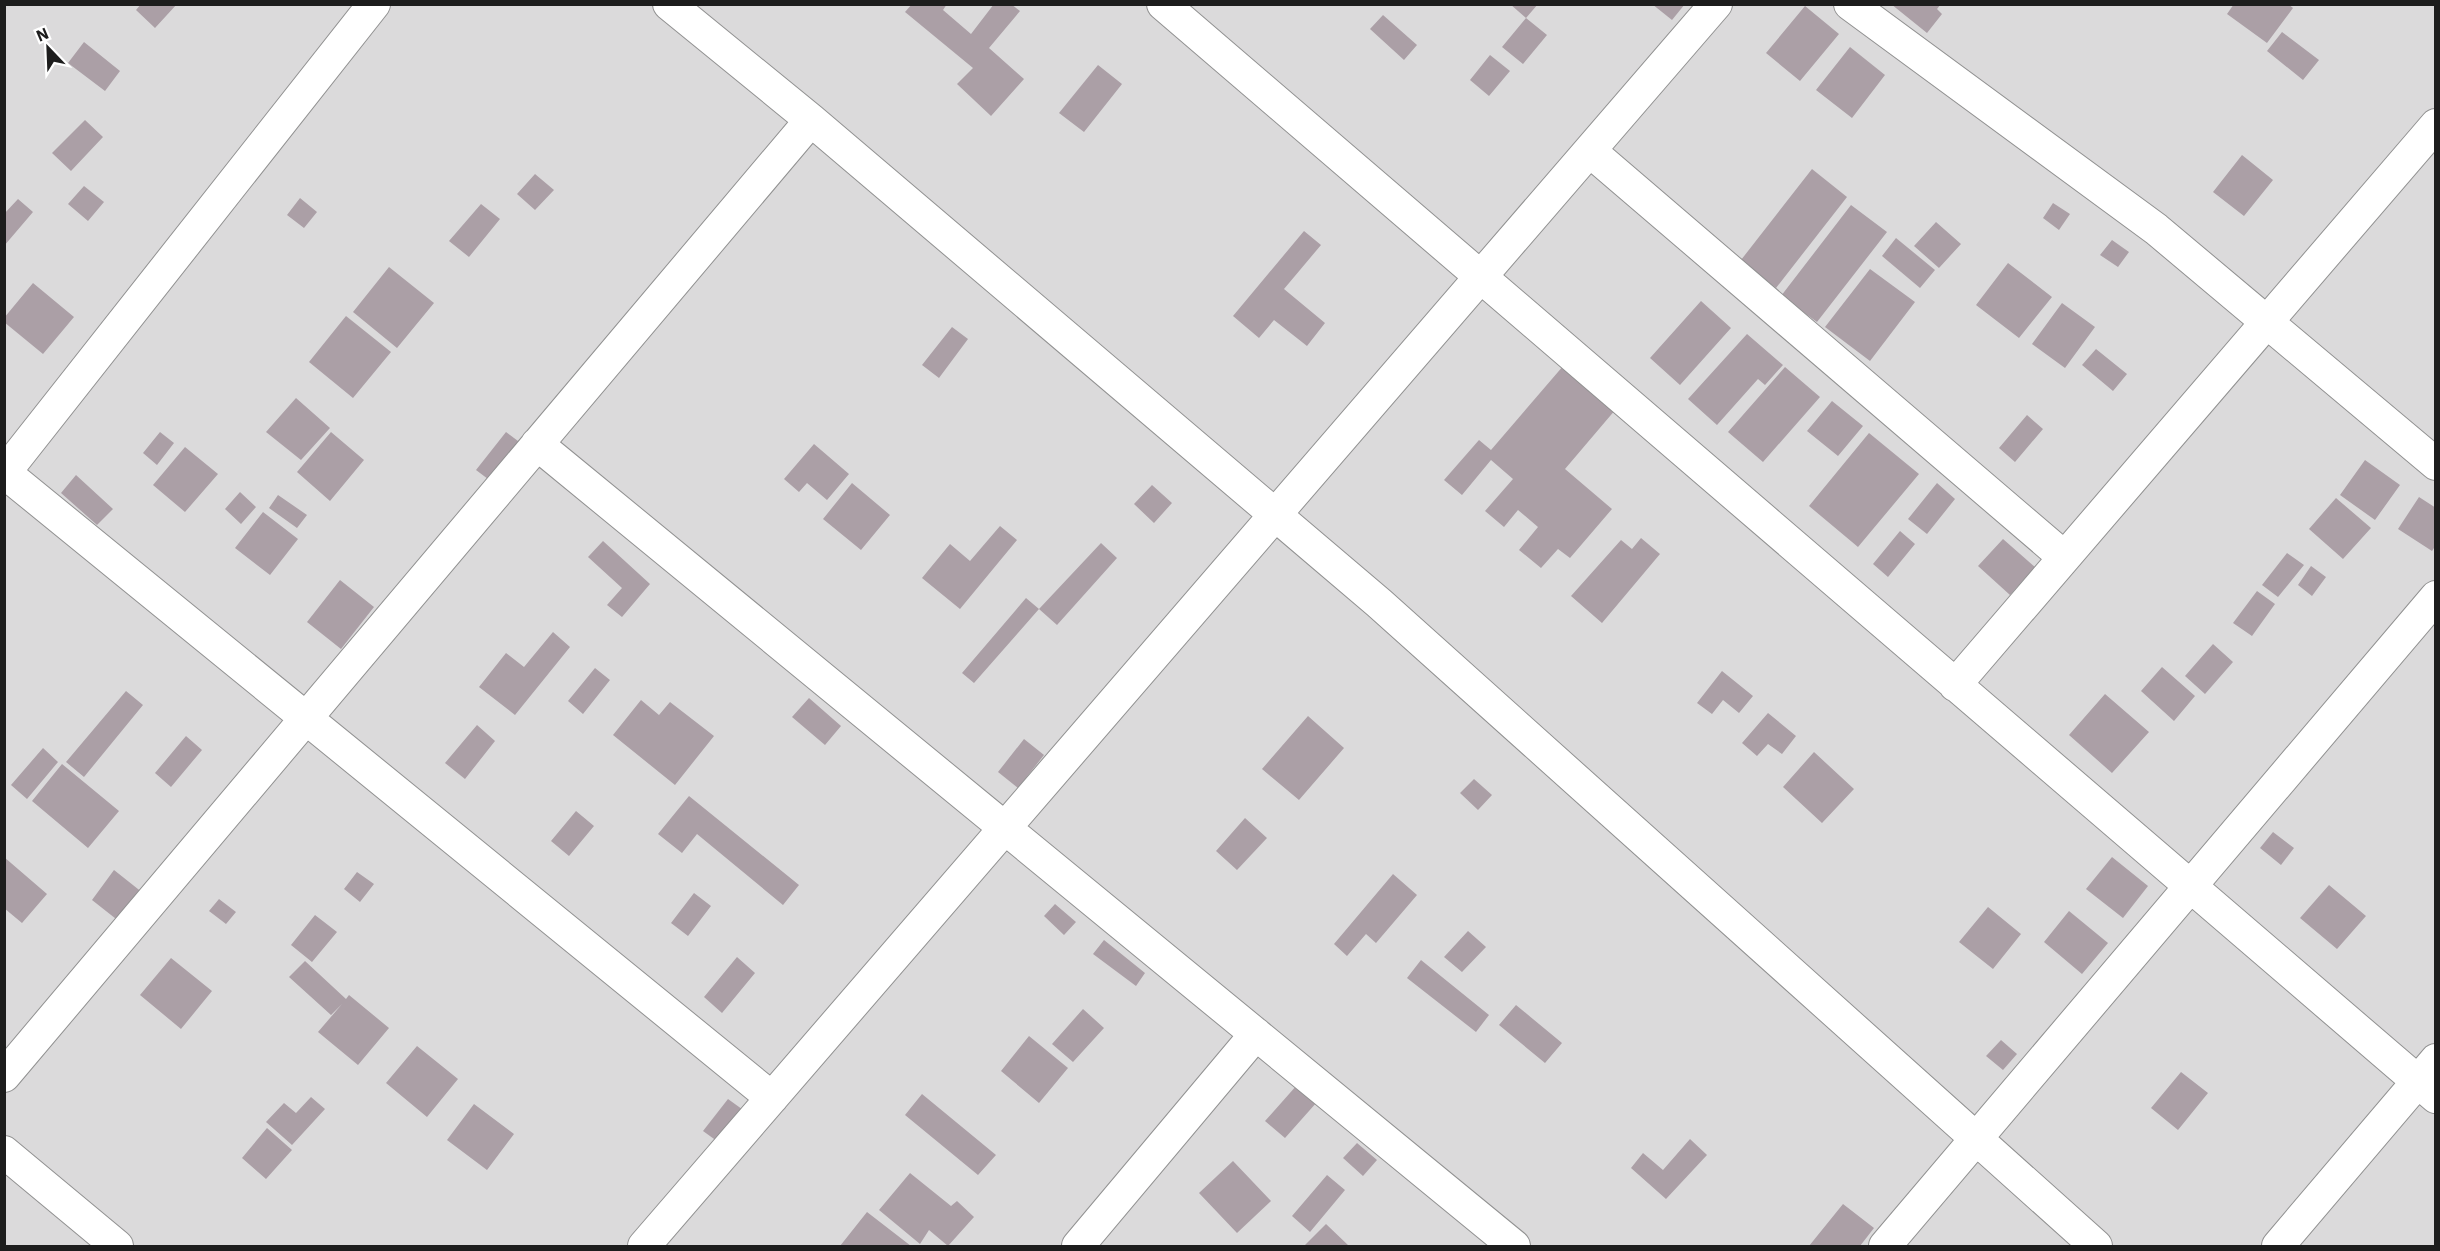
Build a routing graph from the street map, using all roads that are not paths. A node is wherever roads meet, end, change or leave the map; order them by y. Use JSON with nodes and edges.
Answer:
{"nodes":[{"id":1,"x":374,"y":4,"type":"edge"},
{"id":2,"x":669,"y":4,"type":"edge"},
{"id":3,"x":1163,"y":4,"type":"edge"},
{"id":4,"x":1716,"y":4,"type":"edge"},
{"id":5,"x":1850,"y":4,"type":"edge"},
{"id":6,"x":811,"y":120,"type":"junction"},
{"id":7,"x":2436,"y":125,"type":"edge"},
{"id":8,"x":1590,"y":151,"type":"junction"},
{"id":9,"x":1480,"y":277,"type":"junction"},
{"id":10,"x":2266,"y":322,"type":"junction"},
{"id":11,"x":537,"y":444,"type":"junction"},
{"id":12,"x":2436,"y":464,"type":"edge"},
{"id":13,"x":5,"y":472,"type":"edge"},
{"id":14,"x":1275,"y":516,"type":"junction"},
{"id":15,"x":2064,"y":557,"type":"junction"},
{"id":16,"x":2436,"y":597,"type":"edge"},
{"id":17,"x":1955,"y":685,"type":"junction"},
{"id":18,"x":306,"y":718,"type":"junction"},
{"id":19,"x":1005,"y":828,"type":"junction"},
{"id":20,"x":2190,"y":886,"type":"junction"},
{"id":21,"x":1256,"y":1034,"type":"junction"},
{"id":22,"x":4,"y":1076,"type":"edge"},
{"id":23,"x":2430,"y":1079,"type":"edge"},
{"id":24,"x":772,"y":1098,"type":"junction"},
{"id":25,"x":1976,"y":1138,"type":"junction"},
{"id":26,"x":6,"y":1155,"type":"edge"},
{"id":27,"x":1088,"y":1243,"type":"edge"},
{"id":28,"x":117,"y":1246,"type":"edge"},
{"id":29,"x":644,"y":1246,"type":"edge"},
{"id":30,"x":1514,"y":1246,"type":"edge"},
{"id":31,"x":1885,"y":1246,"type":"edge"},
{"id":32,"x":2096,"y":1246,"type":"edge"},
{"id":33,"x":2278,"y":1246,"type":"edge"}],
"edges":[{"from":1,"to":13,"type":"street"},
{"from":2,"to":6,"type":"street"},
{"from":3,"to":9,"type":"street"},
{"from":4,"to":8,"type":"street"},
{"from":5,"to":10,"type":"street"},
{"from":6,"to":11,"type":"street"},
{"from":6,"to":14,"type":"street"},
{"from":7,"to":10,"type":"street"},
{"from":8,"to":9,"type":"street"},
{"from":8,"to":15,"type":"street"},
{"from":9,"to":14,"type":"street"},
{"from":9,"to":17,"type":"street"},
{"from":10,"to":12,"type":"street"},
{"from":10,"to":15,"type":"street"},
{"from":11,"to":18,"type":"street"},
{"from":11,"to":19,"type":"street"},
{"from":13,"to":18,"type":"street"},
{"from":14,"to":19,"type":"street"},
{"from":14,"to":25,"type":"street"},
{"from":15,"to":17,"type":"street"},
{"from":16,"to":20,"type":"street"},
{"from":17,"to":20,"type":"street"},
{"from":18,"to":22,"type":"street"},
{"from":18,"to":24,"type":"street"},
{"from":19,"to":21,"type":"street"},
{"from":19,"to":24,"type":"street"},
{"from":20,"to":23,"type":"street"},
{"from":20,"to":25,"type":"street"},
{"from":21,"to":27,"type":"street"},
{"from":21,"to":30,"type":"street"},
{"from":23,"to":33,"type":"street"},
{"from":24,"to":29,"type":"street"},
{"from":25,"to":31,"type":"street"},
{"from":25,"to":32,"type":"street"},
{"from":26,"to":28,"type":"street"}]}
